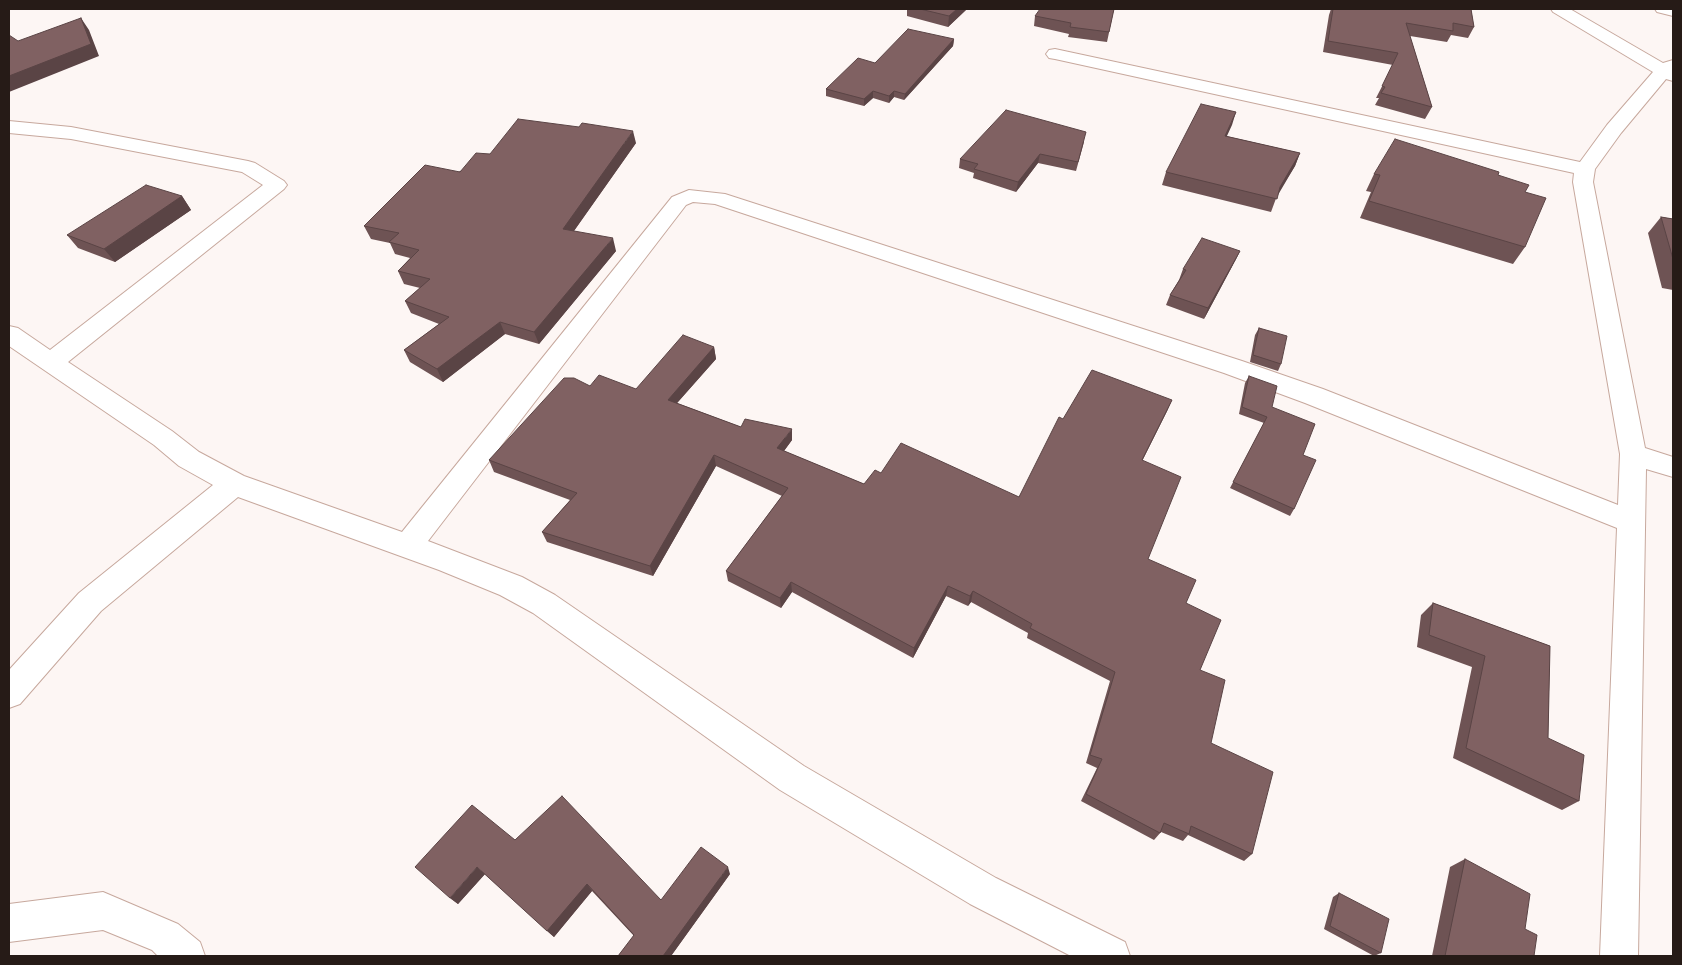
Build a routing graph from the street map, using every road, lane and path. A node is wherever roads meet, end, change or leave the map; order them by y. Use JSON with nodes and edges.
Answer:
{"nodes":[{"id":1,"x":1559,"y":9,"type":"edge"},
{"id":2,"x":1663,"y":9,"type":"edge"},
{"id":3,"x":1673,"y":11,"type":"edge"},
{"id":4,"x":1055,"y":54,"type":"dead end"},
{"id":5,"x":1670,"y":71,"type":"edge"},
{"id":6,"x":9,"y":127,"type":"edge"},
{"id":7,"x":1585,"y":169,"type":"junction"},
{"id":8,"x":9,"y":334,"type":"edge"},
{"id":9,"x":50,"y":363,"type":"junction"},
{"id":10,"x":1633,"y":454,"type":"junction"},
{"id":11,"x":1673,"y":467,"type":"edge"},
{"id":12,"x":234,"y":484,"type":"junction"},
{"id":13,"x":1631,"y":522,"type":"junction"},
{"id":14,"x":408,"y":546,"type":"junction"},
{"id":15,"x":9,"y":693,"type":"edge"},
{"id":16,"x":9,"y":923,"type":"edge"},
{"id":17,"x":1625,"y":951,"type":"edge"},
{"id":18,"x":186,"y":956,"type":"edge"},
{"id":19,"x":1111,"y":956,"type":"edge"}],
"edges":[{"from":1,"to":5,"type":"street"},
{"from":2,"to":3,"type":"street"},
{"from":4,"to":7,"type":"street"},
{"from":5,"to":7,"type":"street"},
{"from":6,"to":9,"type":"street"},
{"from":7,"to":10,"type":"street"},
{"from":8,"to":9,"type":"street"},
{"from":9,"to":12,"type":"street"},
{"from":10,"to":11,"type":"street"},
{"from":10,"to":13,"type":"street"},
{"from":12,"to":14,"type":"street"},
{"from":12,"to":15,"type":"street"},
{"from":13,"to":14,"type":"street"},
{"from":13,"to":17,"type":"street"},
{"from":14,"to":19,"type":"street"},
{"from":16,"to":18,"type":"street"}]}
